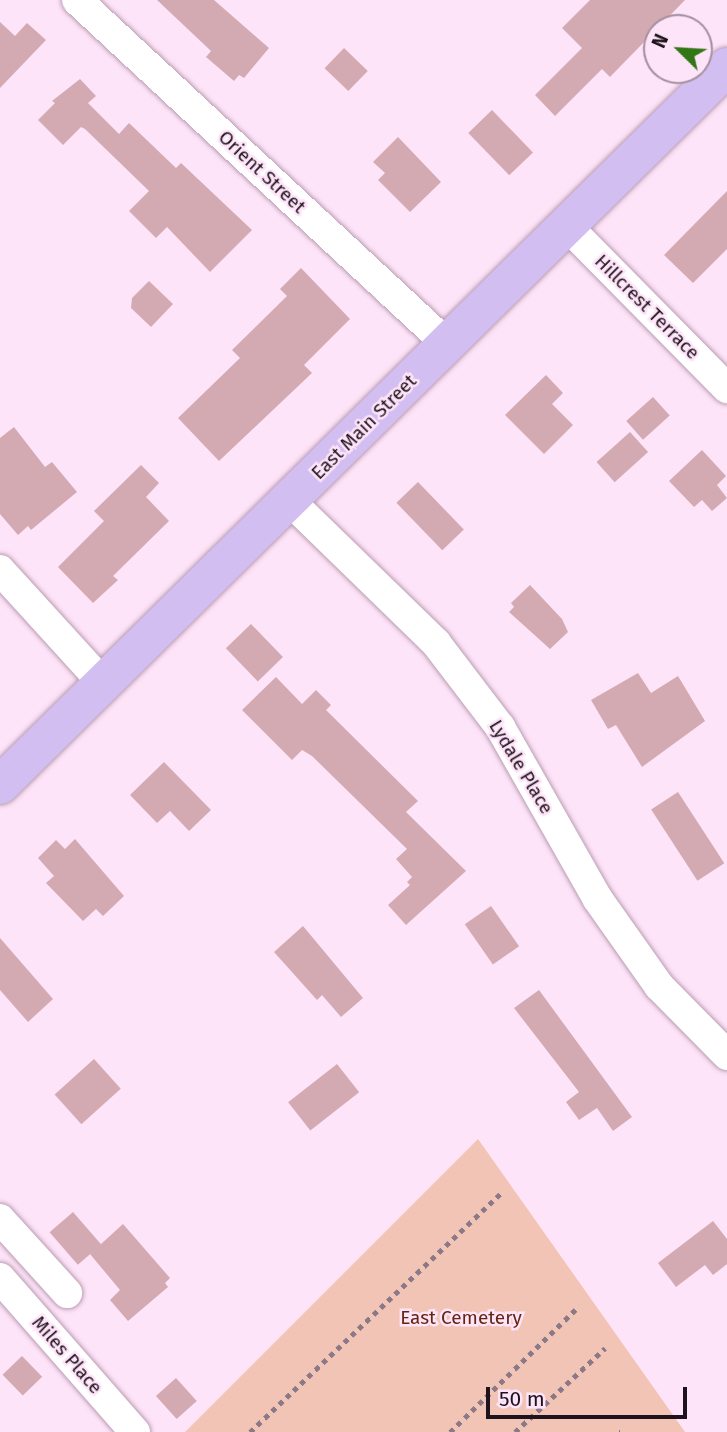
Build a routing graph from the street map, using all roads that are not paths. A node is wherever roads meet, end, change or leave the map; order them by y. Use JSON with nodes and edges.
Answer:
{"nodes":[{"id":1,"x":77,"y":0,"type":"edge"},
{"id":2,"x":727,"y":67,"type":"edge"},
{"id":3,"x":567,"y":226,"type":"junction"},
{"id":4,"x":448,"y":345,"type":"junction"},
{"id":5,"x":727,"y":388,"type":"edge"},
{"id":6,"x":289,"y":500,"type":"junction"},
{"id":7,"x":0,"y":570,"type":"edge"},
{"id":8,"x":103,"y":683,"type":"junction"},
{"id":9,"x":0,"y":785,"type":"edge"},
{"id":10,"x":727,"y":1055,"type":"edge"},
{"id":11,"x":3,"y":1227,"type":"edge"},
{"id":12,"x":0,"y":1278,"type":"edge"},
{"id":13,"x":67,"y":1293,"type":"dead end"},
{"id":14,"x":135,"y":1432,"type":"edge"}],
"edges":[{"from":1,"to":4,"type":"street","name":"Orient Street"},
{"from":2,"to":3,"type":"main road","name":"East Main Street"},
{"from":3,"to":4,"type":"main road","name":"East Main Street"},
{"from":3,"to":5,"type":"street","name":"Hillcrest Terrace"},
{"from":4,"to":6,"type":"main road","name":"East Main Street"},
{"from":6,"to":8,"type":"main road","name":"East Main Street"},
{"from":6,"to":10,"type":"street","name":"Lydale Place"},
{"from":7,"to":8,"type":"street"},
{"from":8,"to":9,"type":"main road","name":"East Main Street"},
{"from":11,"to":13,"type":"street"},
{"from":12,"to":14,"type":"street","name":"Miles Place"}]}
